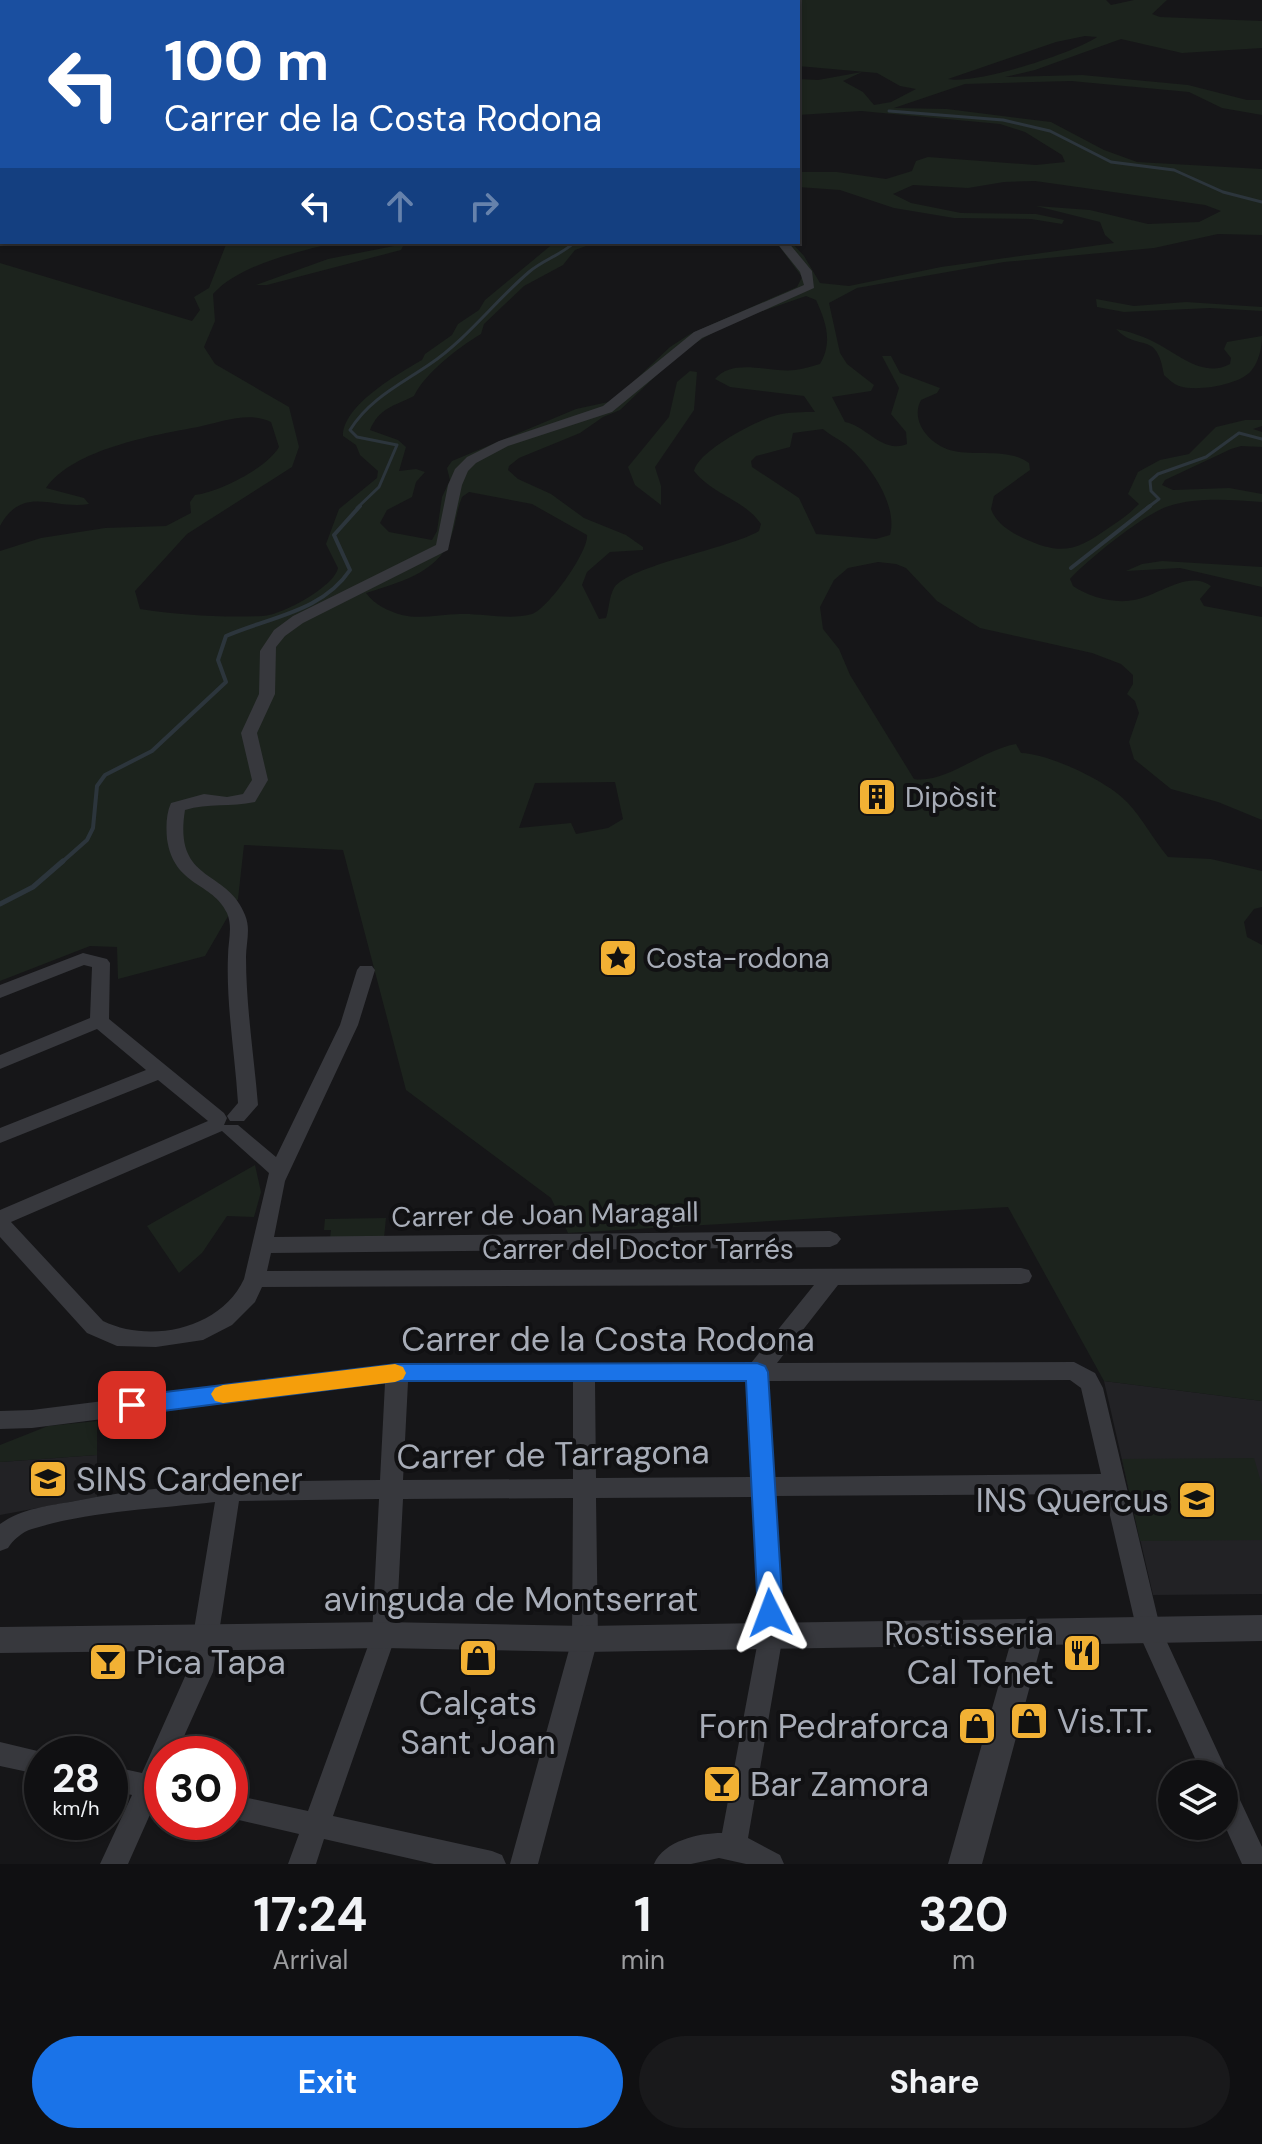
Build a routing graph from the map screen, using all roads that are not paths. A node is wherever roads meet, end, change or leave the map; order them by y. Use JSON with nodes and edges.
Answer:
{"nodes":[{"id":1,"x":784,"y":244,"type":"edge"},
{"id":2,"x":366,"y":970,"type":"dead end"},
{"id":3,"x":0,"y":992,"type":"edge"},
{"id":4,"x":99,"y":1021,"type":"junction"},
{"id":5,"x":0,"y":1062,"type":"edge"},
{"id":6,"x":160,"y":1072,"type":"junction"},
{"id":7,"x":225,"y":1122,"type":"junction"},
{"id":8,"x":0,"y":1136,"type":"edge"},
{"id":9,"x":280,"y":1171,"type":"junction"},
{"id":10,"x":0,"y":1221,"type":"edge"},
{"id":11,"x":830,"y":1239,"type":"dead end"},
{"id":12,"x":262,"y":1245,"type":"junction"},
{"id":13,"x":833,"y":1276,"type":"junction"},
{"id":14,"x":1021,"y":1276,"type":"dead end"},
{"id":15,"x":255,"y":1279,"type":"junction"},
{"id":16,"x":757,"y":1372,"type":"junction"},
{"id":17,"x":397,"y":1373,"type":"junction"},
{"id":18,"x":584,"y":1373,"type":"junction"},
{"id":19,"x":0,"y":1420,"type":"edge"},
{"id":20,"x":1113,"y":1484,"type":"junction"},
{"id":21,"x":764,"y":1485,"type":"junction"},
{"id":22,"x":392,"y":1489,"type":"junction"},
{"id":23,"x":584,"y":1489,"type":"junction"},
{"id":24,"x":229,"y":1491,"type":"junction"},
{"id":25,"x":1,"y":1539,"type":"edge"},
{"id":26,"x":1148,"y":1627,"type":"junction"},
{"id":27,"x":1262,"y":1628,"type":"edge"},
{"id":28,"x":1029,"y":1631,"type":"junction"},
{"id":29,"x":384,"y":1635,"type":"junction"},
{"id":30,"x":771,"y":1635,"type":"junction"},
{"id":31,"x":205,"y":1638,"type":"junction"},
{"id":32,"x":585,"y":1639,"type":"junction"},
{"id":33,"x":0,"y":1640,"type":"edge"},
{"id":34,"x":172,"y":1736,"type":"edge"},
{"id":35,"x":0,"y":1754,"type":"edge"},
{"id":36,"x":24,"y":1759,"type":"edge"},
{"id":37,"x":1209,"y":1760,"type":"edge"},
{"id":38,"x":144,"y":1809,"type":"edge"},
{"id":39,"x":248,"y":1810,"type":"edge"},
{"id":40,"x":1238,"y":1825,"type":"edge"},
{"id":41,"x":316,"y":1826,"type":"junction"},
{"id":42,"x":733,"y":1845,"type":"junction"},
{"id":43,"x":114,"y":1864,"type":"edge"},
{"id":44,"x":302,"y":1864,"type":"edge"},
{"id":45,"x":492,"y":1864,"type":"edge"},
{"id":46,"x":524,"y":1864,"type":"edge"},
{"id":47,"x":668,"y":1864,"type":"edge"},
{"id":48,"x":770,"y":1864,"type":"edge"},
{"id":49,"x":965,"y":1864,"type":"edge"},
{"id":50,"x":1256,"y":1864,"type":"edge"}],
"edges":[{"from":1,"to":7,"type":"street"},
{"from":2,"to":9,"type":"street"},
{"from":3,"to":4,"type":"street"},
{"from":4,"to":5,"type":"street"},
{"from":4,"to":6,"type":"street"},
{"from":6,"to":7,"type":"street"},
{"from":6,"to":8,"type":"street"},
{"from":7,"to":9,"type":"street"},
{"from":7,"to":10,"type":"street"},
{"from":9,"to":12,"type":"street"},
{"from":10,"to":15,"type":"street"},
{"from":11,"to":12,"type":"street","name":"Carrer de Joan Maragall"},
{"from":12,"to":15,"type":"street"},
{"from":13,"to":14,"type":"street","name":"Carrer del Doctor Tarrés"},
{"from":13,"to":15,"type":"street","name":"Carrer del Doctor Tarrés"},
{"from":13,"to":16,"type":"street"},
{"from":16,"to":18,"type":"street","name":"Carrer de la Costa Rodona"},
{"from":16,"to":20,"type":"street","name":"Carrer de la Costa Rodona"},
{"from":16,"to":21,"type":"street"},
{"from":17,"to":18,"type":"street","name":"Carrer de la Costa Rodona"},
{"from":17,"to":19,"type":"street","name":"Carrer de la Costa Rodona"},
{"from":17,"to":22,"type":"street"},
{"from":18,"to":23,"type":"street"},
{"from":20,"to":21,"type":"street","name":"Carrer de Tarragona"},
{"from":20,"to":26,"type":"street"},
{"from":21,"to":23,"type":"street","name":"Carrer de Tarragona"},
{"from":21,"to":30,"type":"street"},
{"from":22,"to":23,"type":"street","name":"Carrer de Tarragona"},
{"from":22,"to":24,"type":"street","name":"Carrer de Tarragona"},
{"from":22,"to":29,"type":"street"},
{"from":23,"to":32,"type":"street"},
{"from":24,"to":25,"type":"street","name":"Carrer de Tarragona"},
{"from":24,"to":31,"type":"street"},
{"from":26,"to":27,"type":"street","name":"avinguda de Montserrat"},
{"from":26,"to":28,"type":"street","name":"avinguda de Montserrat"},
{"from":26,"to":37,"type":"street"},
{"from":28,"to":30,"type":"street","name":"avinguda de Montserrat"},
{"from":28,"to":49,"type":"street"},
{"from":29,"to":31,"type":"street","name":"avinguda de Montserrat"},
{"from":29,"to":32,"type":"street","name":"avinguda de Montserrat"},
{"from":29,"to":41,"type":"street"},
{"from":30,"to":32,"type":"street","name":"avinguda de Montserrat"},
{"from":30,"to":42,"type":"street"},
{"from":31,"to":33,"type":"street","name":"avinguda de Montserrat"},
{"from":31,"to":34,"type":"street"},
{"from":32,"to":46,"type":"street"},
{"from":35,"to":36,"type":"street"},
{"from":38,"to":43,"type":"street"},
{"from":39,"to":41,"type":"street"},
{"from":40,"to":50,"type":"street"},
{"from":41,"to":44,"type":"street"},
{"from":41,"to":45,"type":"street"},
{"from":42,"to":47,"type":"street"},
{"from":42,"to":48,"type":"street"}]}
